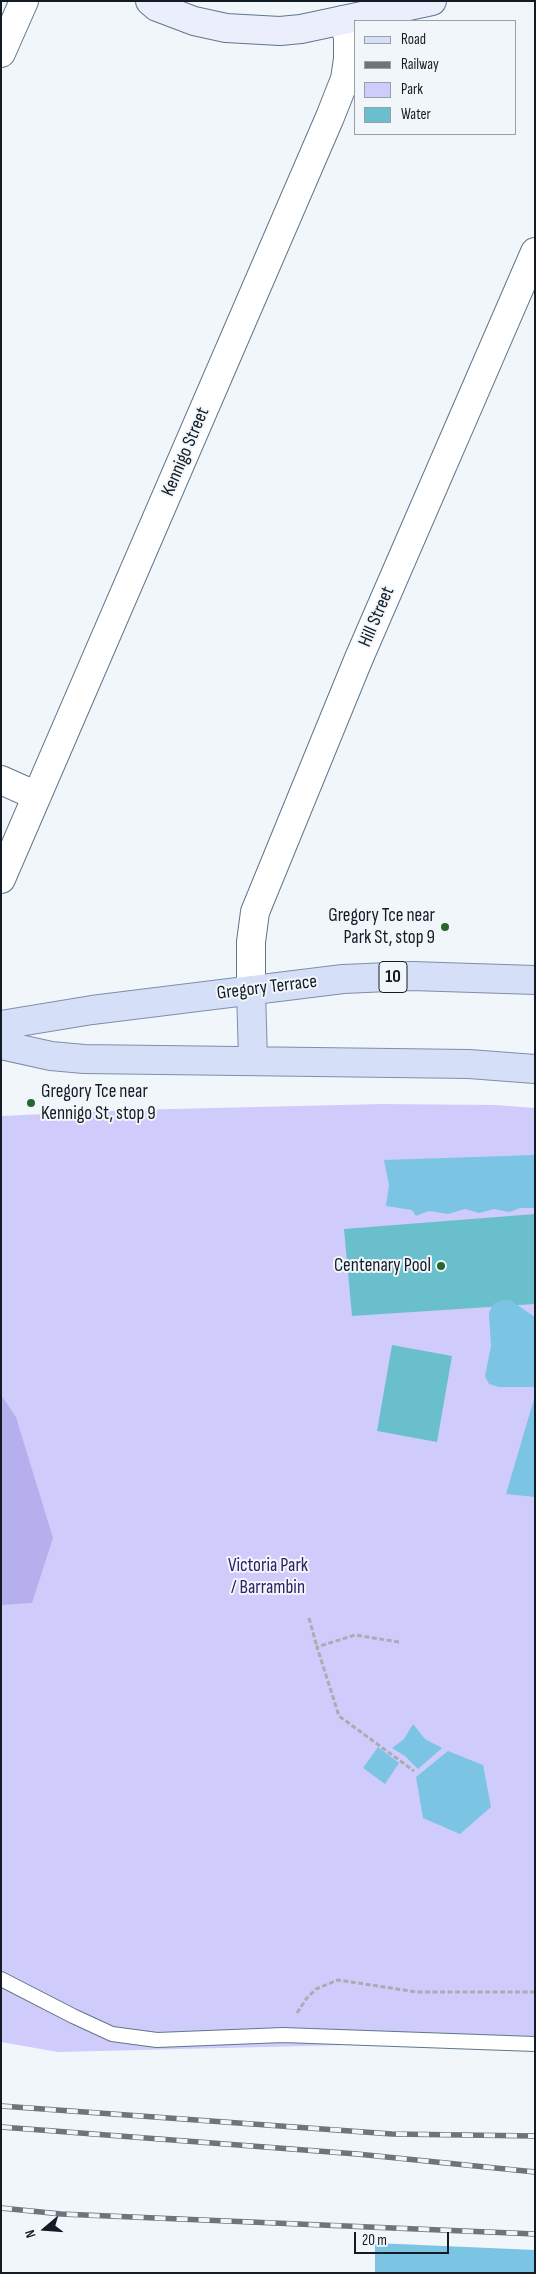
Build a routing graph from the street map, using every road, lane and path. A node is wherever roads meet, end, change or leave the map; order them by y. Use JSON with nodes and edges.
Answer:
{"nodes":[{"id":1,"x":24,"y":1,"type":"edge"},
{"id":2,"x":150,"y":1,"type":"edge"},
{"id":3,"x":432,"y":1,"type":"edge"},
{"id":4,"x":343,"y":20,"type":"junction"},
{"id":5,"x":1,"y":53,"type":"edge"},
{"id":6,"x":535,"y":252,"type":"edge"},
{"id":7,"x":1,"y":780,"type":"edge"},
{"id":8,"x":37,"y":796,"type":"junction"},
{"id":9,"x":1,"y":880,"type":"edge"},
{"id":10,"x":535,"y":980,"type":"edge"},
{"id":11,"x":251,"y":990,"type":"junction"},
{"id":12,"x":1,"y":1025,"type":"edge"},
{"id":13,"x":1,"y":1045,"type":"edge"},
{"id":14,"x":253,"y":1060,"type":"junction"},
{"id":15,"x":535,"y":1069,"type":"edge"},
{"id":16,"x":309,"y":1618,"type":"dead end"},
{"id":17,"x":399,"y":1642,"type":"dead end"},
{"id":18,"x":317,"y":1647,"type":"junction"},
{"id":19,"x":414,"y":1771,"type":"dead end"},
{"id":20,"x":1,"y":1979,"type":"edge"},
{"id":21,"x":535,"y":1992,"type":"edge"},
{"id":22,"x":284,"y":2035,"type":"junction"},
{"id":23,"x":535,"y":2044,"type":"edge"}],
"edges":[{"from":1,"to":5,"type":"street"},
{"from":2,"to":4,"type":"main road"},
{"from":3,"to":4,"type":"main road"},
{"from":4,"to":8,"type":"street","name":"Kennigo Street"},
{"from":6,"to":11,"type":"street","name":"Hill Street"},
{"from":7,"to":8,"type":"street"},
{"from":8,"to":9,"type":"street","name":"Kennigo Street"},
{"from":10,"to":11,"type":"main road","name":"Gregory Terrace","number":"10"},
{"from":11,"to":12,"type":"main road","name":"Gregory Terrace","number":"10"},
{"from":11,"to":14,"type":"main road"},
{"from":13,"to":14,"type":"main road"},
{"from":14,"to":15,"type":"main road"},
{"from":16,"to":18,"type":"path"},
{"from":17,"to":18,"type":"path"},
{"from":18,"to":19,"type":"path"},
{"from":20,"to":22,"type":"lane"},
{"from":21,"to":22,"type":"path"},
{"from":22,"to":23,"type":"lane"}]}
